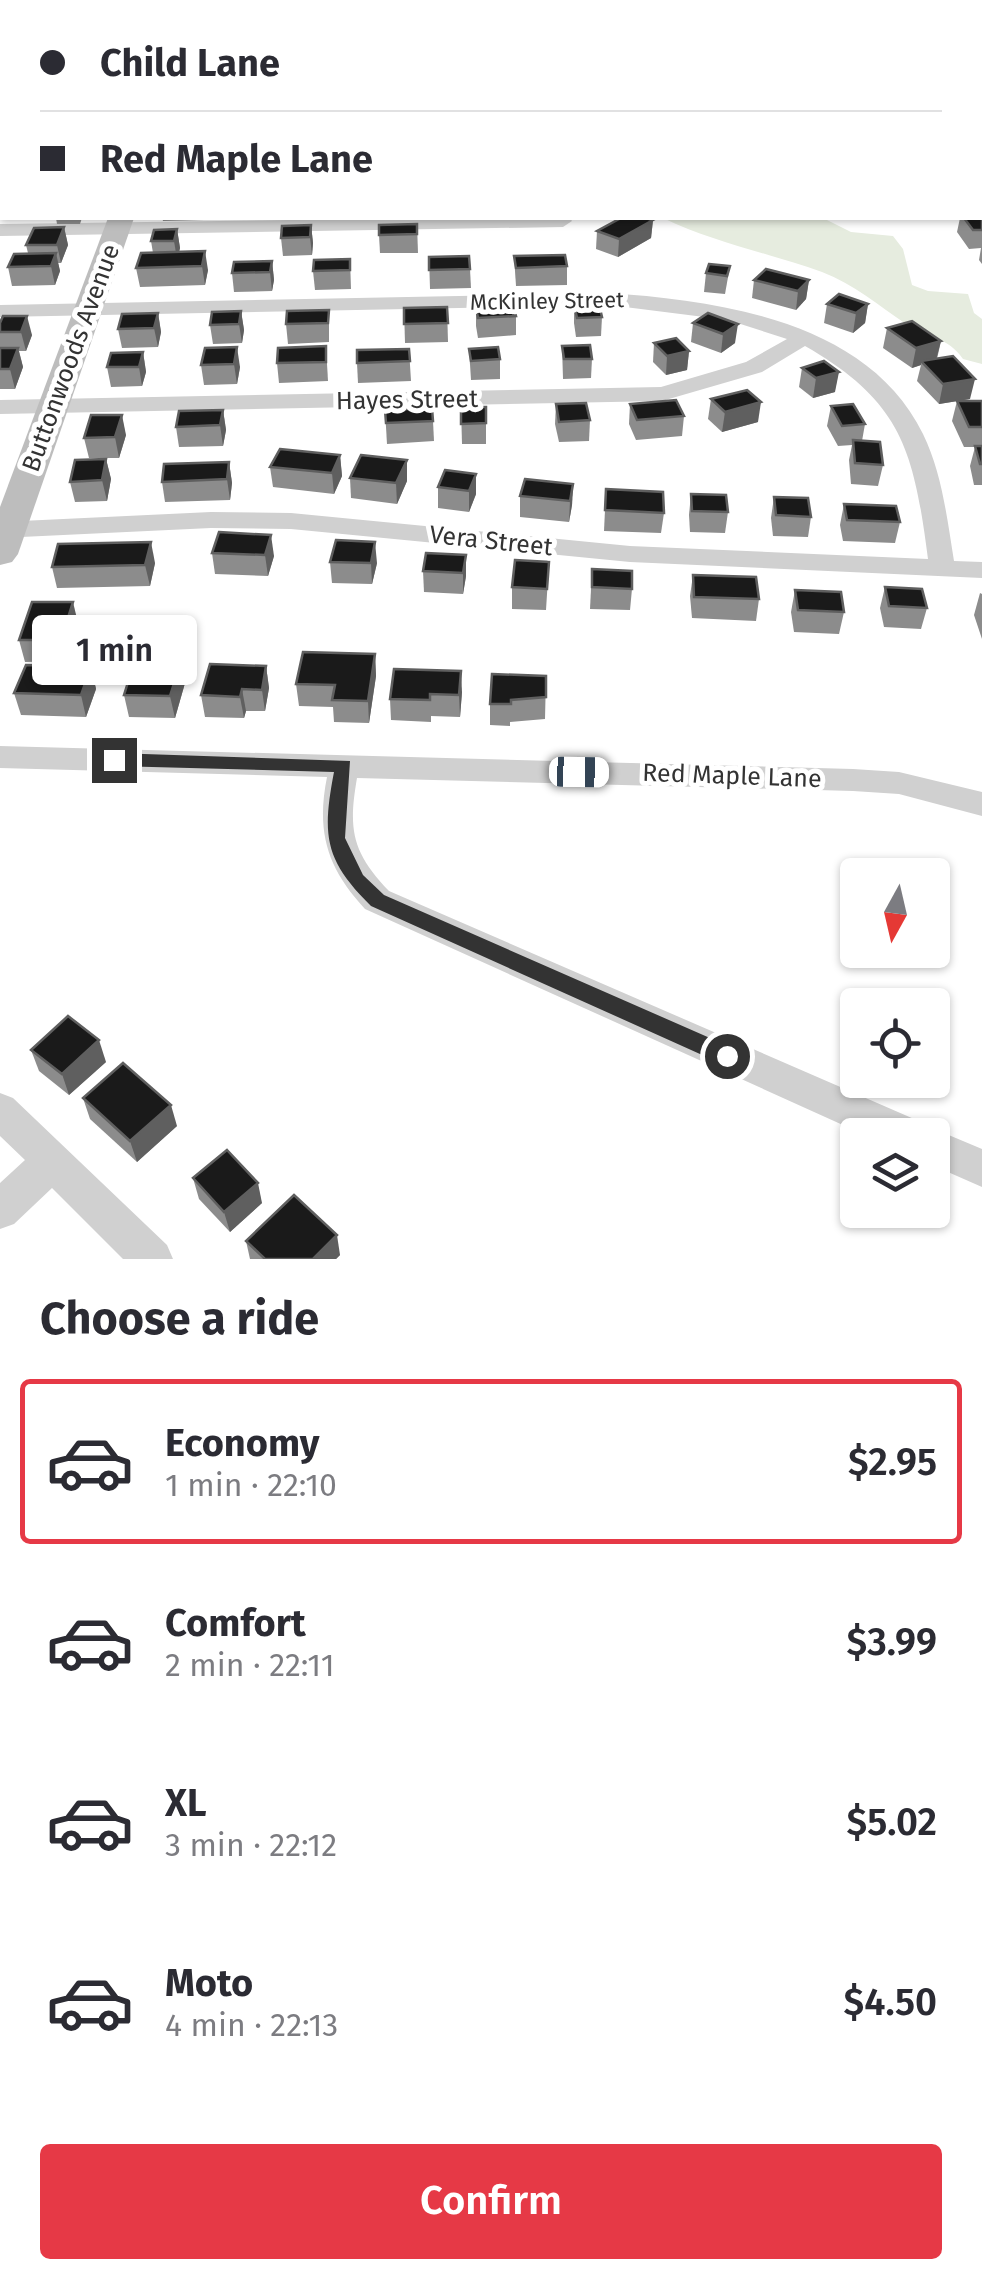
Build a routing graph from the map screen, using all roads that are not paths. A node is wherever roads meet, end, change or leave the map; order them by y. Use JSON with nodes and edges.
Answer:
{"nodes":[{"id":1,"x":563,"y":221,"type":"dead end"},
{"id":2,"x":120,"y":223,"type":"edge"},
{"id":3,"x":0,"y":230,"type":"edge"},
{"id":4,"x":89,"y":309,"type":"junction"},
{"id":5,"x":0,"y":311,"type":"edge"},
{"id":6,"x":802,"y":339,"type":"junction"},
{"id":7,"x":52,"y":406,"type":"junction"},
{"id":8,"x":0,"y":408,"type":"edge"},
{"id":9,"x":3,"y":538,"type":"edge"},
{"id":10,"x":942,"y":568,"type":"junction"},
{"id":11,"x":982,"y":570,"type":"edge"},
{"id":12,"x":0,"y":757,"type":"edge"},
{"id":13,"x":344,"y":766,"type":"junction"},
{"id":14,"x":982,"y":804,"type":"edge"},
{"id":15,"x":0,"y":1110,"type":"edge"},
{"id":16,"x":869,"y":1118,"type":"edge"},
{"id":17,"x":950,"y":1154,"type":"edge"},
{"id":18,"x":52,"y":1161,"type":"junction"},
{"id":19,"x":982,"y":1168,"type":"edge"},
{"id":20,"x":0,"y":1210,"type":"edge"},
{"id":21,"x":152,"y":1259,"type":"edge"}],
"edges":[{"from":1,"to":2,"type":"street"},
{"from":2,"to":3,"type":"street"},
{"from":2,"to":4,"type":"street","name":"Buttonwoods Avenue"},
{"from":4,"to":5,"type":"street","name":"McKinley Street"},
{"from":4,"to":6,"type":"street","name":"McKinley Street"},
{"from":4,"to":7,"type":"street","name":"Buttonwoods Avenue"},
{"from":6,"to":7,"type":"street","name":"Hayes Street"},
{"from":6,"to":10,"type":"street","name":"McKinley Street"},
{"from":7,"to":8,"type":"street","name":"Hayes Street"},
{"from":7,"to":9,"type":"street","name":"Buttonwoods Avenue"},
{"from":9,"to":10,"type":"street","name":"Vera Street"},
{"from":10,"to":11,"type":"street","name":"Vera Street"},
{"from":12,"to":13,"type":"street","name":"Red Maple Lane"},
{"from":13,"to":14,"type":"street","name":"Red Maple Lane"},
{"from":13,"to":16,"type":"street"},
{"from":15,"to":18,"type":"street"},
{"from":17,"to":19,"type":"street"},
{"from":18,"to":20,"type":"street"},
{"from":18,"to":21,"type":"street"}]}
